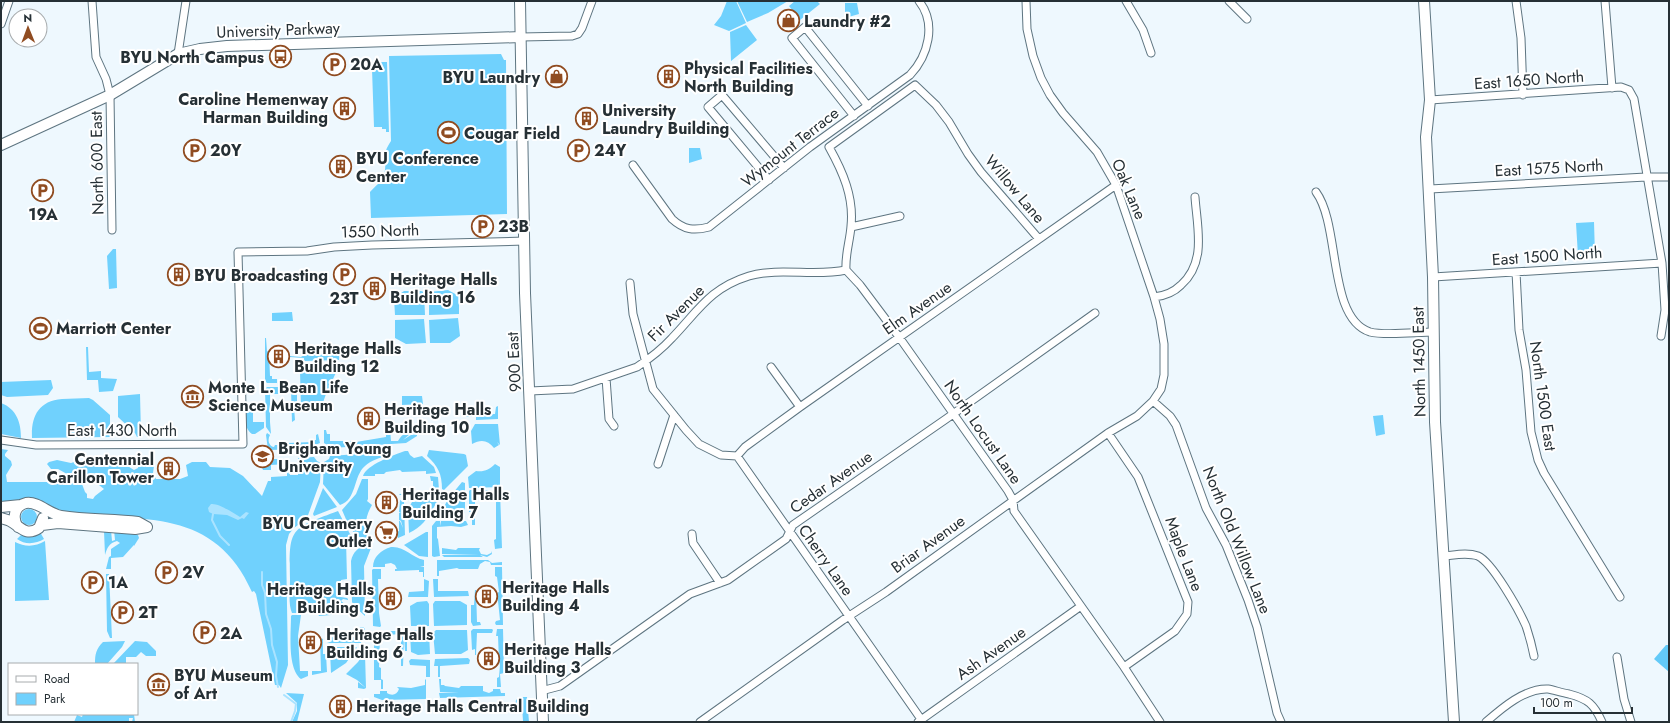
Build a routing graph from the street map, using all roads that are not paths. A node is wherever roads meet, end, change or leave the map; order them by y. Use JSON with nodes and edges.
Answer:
{"nodes":[{"id":1,"x":9,"y":1,"type":"edge"},
{"id":2,"x":92,"y":1,"type":"edge"},
{"id":3,"x":186,"y":1,"type":"edge"},
{"id":4,"x":520,"y":1,"type":"edge"},
{"id":5,"x":592,"y":1,"type":"edge"},
{"id":6,"x":919,"y":1,"type":"edge"},
{"id":7,"x":1026,"y":1,"type":"edge"},
{"id":8,"x":1126,"y":1,"type":"edge"},
{"id":9,"x":1229,"y":1,"type":"edge"},
{"id":10,"x":1424,"y":1,"type":"edge"},
{"id":11,"x":1516,"y":1,"type":"edge"},
{"id":12,"x":1605,"y":1,"type":"edge"},
{"id":13,"x":1247,"y":19,"type":"dead end"},
{"id":14,"x":1,"y":24,"type":"edge"},
{"id":15,"x":521,"y":37,"type":"junction"},
{"id":16,"x":1151,"y":53,"type":"dead end"},
{"id":17,"x":178,"y":54,"type":"junction"},
{"id":18,"x":1612,"y":88,"type":"junction"},
{"id":19,"x":110,"y":94,"type":"junction"},
{"id":20,"x":1523,"y":95,"type":"junction"},
{"id":21,"x":1430,"y":100,"type":"junction"},
{"id":22,"x":868,"y":106,"type":"junction"},
{"id":23,"x":854,"y":116,"type":"junction"},
{"id":24,"x":1,"y":145,"type":"edge"},
{"id":25,"x":633,"y":165,"type":"dead end"},
{"id":26,"x":784,"y":168,"type":"junction"},
{"id":27,"x":1646,"y":177,"type":"junction"},
{"id":28,"x":1669,"y":177,"type":"edge"},
{"id":29,"x":770,"y":180,"type":"junction"},
{"id":30,"x":1116,"y":185,"type":"junction"},
{"id":31,"x":1430,"y":190,"type":"junction"},
{"id":32,"x":1316,"y":192,"type":"dead end"},
{"id":33,"x":1195,"y":197,"type":"dead end"},
{"id":34,"x":900,"y":216,"type":"dead end"},
{"id":35,"x":851,"y":226,"type":"junction"},
{"id":36,"x":112,"y":230,"type":"dead end"},
{"id":37,"x":1039,"y":239,"type":"junction"},
{"id":38,"x":524,"y":241,"type":"junction"},
{"id":39,"x":1662,"y":263,"type":"junction"},
{"id":40,"x":846,"y":270,"type":"junction"},
{"id":41,"x":1516,"y":272,"type":"junction"},
{"id":42,"x":1433,"y":277,"type":"junction"},
{"id":43,"x":630,"y":283,"type":"dead end"},
{"id":44,"x":1154,"y":297,"type":"junction"},
{"id":45,"x":1095,"y":312,"type":"dead end"},
{"id":46,"x":1434,"y":332,"type":"junction"},
{"id":47,"x":1660,"y":336,"type":"dead end"},
{"id":48,"x":899,"y":337,"type":"junction"},
{"id":49,"x":645,"y":361,"type":"junction"},
{"id":50,"x":771,"y":367,"type":"dead end"},
{"id":51,"x":606,"y":378,"type":"junction"},
{"id":52,"x":1163,"y":382,"type":"joint"},
{"id":53,"x":530,"y":391,"type":"junction"},
{"id":54,"x":1153,"y":401,"type":"junction"},
{"id":55,"x":800,"y":407,"type":"junction"},
{"id":56,"x":953,"y":414,"type":"junction"},
{"id":57,"x":674,"y":415,"type":"junction"},
{"id":58,"x":614,"y":426,"type":"dead end"},
{"id":59,"x":1108,"y":433,"type":"junction"},
{"id":60,"x":1,"y":440,"type":"edge"},
{"id":61,"x":243,"y":444,"type":"joint"},
{"id":62,"x":737,"y":456,"type":"junction"},
{"id":63,"x":658,"y":464,"type":"dead end"},
{"id":64,"x":1013,"y":500,"type":"junction"},
{"id":65,"x":21,"y":505,"type":"junction"},
{"id":66,"x":38,"y":506,"type":"junction"},
{"id":67,"x":1,"y":507,"type":"edge"},
{"id":68,"x":1,"y":518,"type":"edge"},
{"id":69,"x":42,"y":525,"type":"junction"},
{"id":70,"x":18,"y":527,"type":"junction"},
{"id":71,"x":790,"y":532,"type":"junction"},
{"id":72,"x":692,"y":534,"type":"dead end"},
{"id":73,"x":1444,"y":556,"type":"junction"},
{"id":74,"x":720,"y":583,"type":"junction"},
{"id":75,"x":1620,"y":597,"type":"dead end"},
{"id":76,"x":1081,"y":606,"type":"junction"},
{"id":77,"x":848,"y":616,"type":"junction"},
{"id":78,"x":1534,"y":656,"type":"dead end"},
{"id":79,"x":1617,"y":657,"type":"dead end"},
{"id":80,"x":1124,"y":667,"type":"junction"},
{"id":81,"x":541,"y":691,"type":"junction"},
{"id":82,"x":921,"y":721,"type":"edge"},
{"id":83,"x":543,"y":722,"type":"edge"},
{"id":84,"x":700,"y":722,"type":"edge"},
{"id":85,"x":1160,"y":722,"type":"edge"},
{"id":86,"x":1281,"y":722,"type":"edge"},
{"id":87,"x":1454,"y":722,"type":"edge"},
{"id":88,"x":1486,"y":722,"type":"edge"},
{"id":89,"x":1602,"y":722,"type":"edge"},
{"id":90,"x":1631,"y":722,"type":"edge"}],
"edges":[{"from":1,"to":14,"type":"street"},
{"from":2,"to":19,"type":"street","name":"North 600 East"},
{"from":3,"to":17,"type":"street"},
{"from":4,"to":15,"type":"main road","name":"900 East"},
{"from":5,"to":15,"type":"street","name":"University Parkway"},
{"from":6,"to":22,"type":"street","name":"Wymount Terrace"},
{"from":7,"to":30,"type":"street","name":"Oak Lane"},
{"from":8,"to":16,"type":"street"},
{"from":9,"to":13,"type":"street"},
{"from":10,"to":21,"type":"main road","name":"North 1450 East"},
{"from":11,"to":20,"type":"street"},
{"from":12,"to":18,"type":"street"},
{"from":15,"to":17,"type":"main road","name":"University Parkway"},
{"from":15,"to":38,"type":"main road","name":"900 East"},
{"from":17,"to":19,"type":"main road","name":"University Parkway"},
{"from":18,"to":20,"type":"street","name":"East 1650 North"},
{"from":18,"to":27,"type":"street","name":"East 1650 North"},
{"from":19,"to":24,"type":"main road","name":"University Parkway"},
{"from":19,"to":36,"type":"street","name":"North 600 East"},
{"from":20,"to":21,"type":"street","name":"East 1650 North"},
{"from":21,"to":31,"type":"main road","name":"North 1450 East"},
{"from":22,"to":23,"type":"street","name":"Wymount Terrace"},
{"from":22,"to":23,"type":"street"},
{"from":23,"to":26,"type":"street","name":"Wymount Terrace"},
{"from":25,"to":29,"type":"street","name":"Wymount Terrace"},
{"from":26,"to":29,"type":"street","name":"Wymount Terrace"},
{"from":26,"to":29,"type":"street"},
{"from":27,"to":28,"type":"street","name":"East 1575 North"},
{"from":27,"to":31,"type":"street","name":"East 1575 North"},
{"from":27,"to":39,"type":"street"},
{"from":30,"to":37,"type":"street","name":"Elm Avenue"},
{"from":30,"to":44,"type":"street","name":"Oak Lane"},
{"from":31,"to":42,"type":"main road","name":"North 1450 East"},
{"from":32,"to":46,"type":"street"},
{"from":33,"to":44,"type":"street"},
{"from":34,"to":35,"type":"street"},
{"from":35,"to":37,"type":"street","name":"Willow Lane"},
{"from":35,"to":40,"type":"street"},
{"from":37,"to":48,"type":"street","name":"Elm Avenue"},
{"from":38,"to":53,"type":"main road","name":"900 East"},
{"from":38,"to":61,"type":"street","name":"1550 North"},
{"from":39,"to":41,"type":"street","name":"East 1500 North"},
{"from":39,"to":47,"type":"street"},
{"from":40,"to":48,"type":"street","name":"North Locust Lane"},
{"from":40,"to":49,"type":"street","name":"Fir Avenue"},
{"from":41,"to":42,"type":"street","name":"East 1500 North"},
{"from":41,"to":75,"type":"street","name":"North 1500 East"},
{"from":42,"to":46,"type":"main road","name":"North 1450 East"},
{"from":43,"to":49,"type":"street"},
{"from":44,"to":52,"type":"street","name":"Oak Lane"},
{"from":45,"to":56,"type":"street","name":"Cedar Avenue"},
{"from":46,"to":73,"type":"main road","name":"North 1450 East"},
{"from":48,"to":55,"type":"street","name":"Elm Avenue"},
{"from":48,"to":56,"type":"street","name":"North Locust Lane"},
{"from":49,"to":51,"type":"street","name":"Fir Avenue"},
{"from":49,"to":57,"type":"street"},
{"from":50,"to":55,"type":"street"},
{"from":51,"to":53,"type":"street","name":"Fir Avenue"},
{"from":51,"to":58,"type":"street"},
{"from":52,"to":54,"type":"street","name":"Briar Avenue"},
{"from":53,"to":81,"type":"main road","name":"900 East"},
{"from":54,"to":59,"type":"street","name":"Briar Avenue"},
{"from":54,"to":86,"type":"street","name":"North Old Willow Lane"},
{"from":55,"to":62,"type":"street","name":"Elm Avenue"},
{"from":56,"to":64,"type":"street","name":"North Locust Lane"},
{"from":56,"to":71,"type":"street","name":"Cedar Avenue"},
{"from":57,"to":62,"type":"street"},
{"from":57,"to":63,"type":"street"},
{"from":59,"to":64,"type":"street","name":"Briar Avenue"},
{"from":59,"to":80,"type":"street","name":"Maple Lane"},
{"from":60,"to":61,"type":"street","name":"East 1430 North"},
{"from":62,"to":71,"type":"street","name":"Cherry Lane"},
{"from":64,"to":76,"type":"street","name":"North Locust Lane"},
{"from":64,"to":77,"type":"street","name":"Briar Avenue"},
{"from":65,"to":66,"type":"main road"},
{"from":65,"to":67,"type":"main road"},
{"from":65,"to":70,"type":"main road"},
{"from":66,"to":69,"type":"main road"},
{"from":66,"to":69,"type":"main road"},
{"from":68,"to":70,"type":"main road"},
{"from":69,"to":70,"type":"main road"},
{"from":71,"to":74,"type":"street","name":"Cedar Avenue"},
{"from":71,"to":77,"type":"street","name":"Cherry Lane"},
{"from":72,"to":74,"type":"street"},
{"from":73,"to":78,"type":"street"},
{"from":73,"to":87,"type":"main road","name":"North 1450 East"},
{"from":74,"to":81,"type":"street","name":"Cedar Avenue"},
{"from":76,"to":80,"type":"street","name":"North Locust Lane"},
{"from":76,"to":82,"type":"street","name":"Ash Avenue"},
{"from":77,"to":82,"type":"street","name":"Cherry Lane"},
{"from":77,"to":84,"type":"street","name":"Briar Avenue"},
{"from":79,"to":90,"type":"street"},
{"from":80,"to":85,"type":"street","name":"North Locust Lane"},
{"from":81,"to":83,"type":"main road","name":"900 East"},
{"from":88,"to":89,"type":"street"}]}
